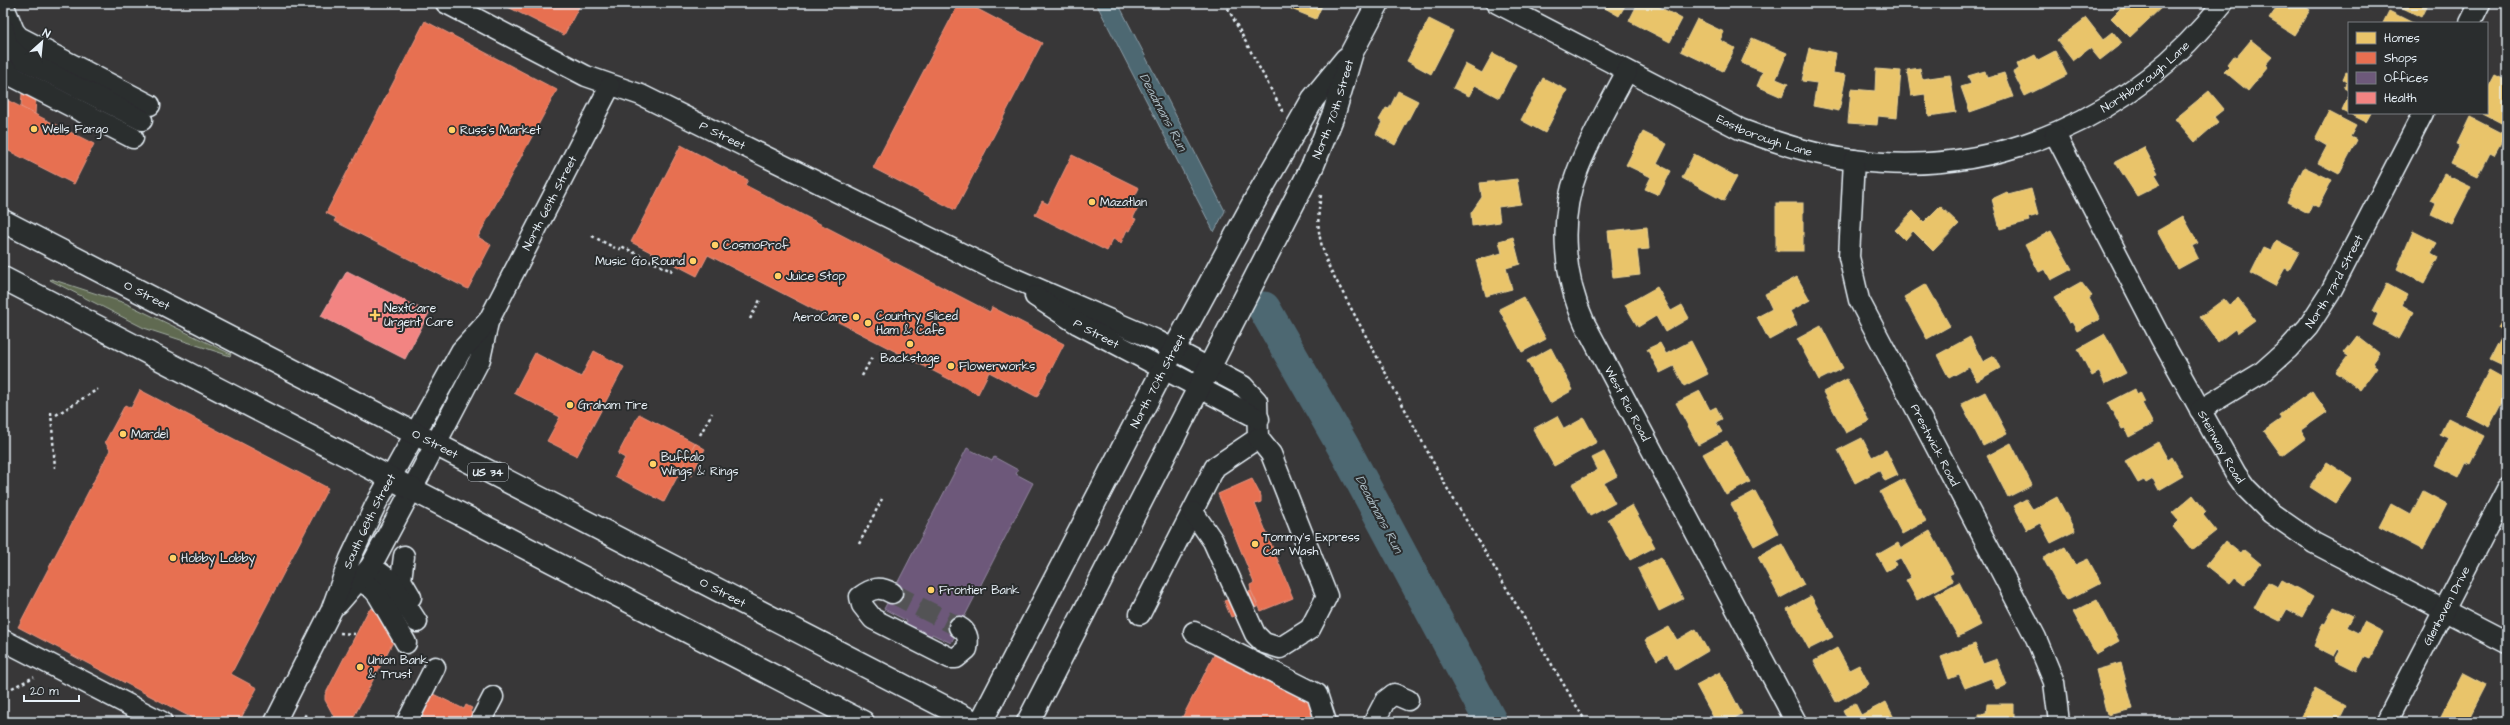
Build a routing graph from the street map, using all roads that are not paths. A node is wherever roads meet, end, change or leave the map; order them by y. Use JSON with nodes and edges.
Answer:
{"nodes":[{"id":1,"x":446,"y":3,"type":"edge"},
{"id":2,"x":1378,"y":3,"type":"edge"},
{"id":3,"x":1497,"y":3,"type":"edge"},
{"id":4,"x":2223,"y":3,"type":"edge"},
{"id":5,"x":2480,"y":3,"type":"edge"},
{"id":6,"x":3,"y":4,"type":"edge"},
{"id":7,"x":2470,"y":22,"type":"edge"},
{"id":8,"x":8,"y":30,"type":"edge"},
{"id":9,"x":1352,"y":52,"type":"junction"},
{"id":10,"x":3,"y":53,"type":"edge"},
{"id":11,"x":3,"y":67,"type":"edge"},
{"id":12,"x":1627,"y":71,"type":"junction"},
{"id":13,"x":3,"y":82,"type":"edge"},
{"id":14,"x":610,"y":86,"type":"junction"},
{"id":15,"x":2422,"y":114,"type":"edge"},
{"id":16,"x":140,"y":125,"type":"junction"},
{"id":17,"x":2055,"y":134,"type":"junction"},
{"id":18,"x":1854,"y":160,"type":"junction"},
{"id":19,"x":3,"y":221,"type":"edge"},
{"id":20,"x":997,"y":271,"type":"junction"},
{"id":21,"x":3,"y":278,"type":"edge"},
{"id":22,"x":489,"y":320,"type":"junction"},
{"id":23,"x":1175,"y":349,"type":"junction"},
{"id":24,"x":1211,"y":368,"type":"junction"},
{"id":25,"x":1163,"y":370,"type":"junction"},
{"id":26,"x":1200,"y":390,"type":"junction"},
{"id":27,"x":2200,"y":410,"type":"junction"},
{"id":28,"x":1259,"y":429,"type":"junction"},
{"id":29,"x":414,"y":434,"type":"junction"},
{"id":30,"x":435,"y":445,"type":"junction"},
{"id":31,"x":390,"y":478,"type":"junction"},
{"id":32,"x":412,"y":489,"type":"junction"},
{"id":33,"x":2507,"y":489,"type":"edge"},
{"id":34,"x":1193,"y":512,"type":"junction"},
{"id":35,"x":404,"y":556,"type":"dead end"},
{"id":36,"x":365,"y":573,"type":"junction"},
{"id":37,"x":892,"y":593,"type":"tunnel mouth"},
{"id":38,"x":2444,"y":610,"type":"junction"},
{"id":39,"x":331,"y":611,"type":"junction"},
{"id":40,"x":1140,"y":614,"type":"dead end"},
{"id":41,"x":959,"y":627,"type":"tunnel mouth"},
{"id":42,"x":1194,"y":632,"type":"dead end"},
{"id":43,"x":3,"y":640,"type":"edge"},
{"id":44,"x":2507,"y":643,"type":"edge"},
{"id":45,"x":435,"y":668,"type":"dead end"},
{"id":46,"x":493,"y":697,"type":"dead end"},
{"id":47,"x":1408,"y":700,"type":"dead end"},
{"id":48,"x":162,"y":722,"type":"edge"},
{"id":49,"x":274,"y":722,"type":"edge"},
{"id":50,"x":407,"y":722,"type":"edge"},
{"id":51,"x":480,"y":722,"type":"edge"},
{"id":52,"x":863,"y":722,"type":"edge"},
{"id":53,"x":974,"y":722,"type":"edge"},
{"id":54,"x":981,"y":722,"type":"edge"},
{"id":55,"x":1028,"y":722,"type":"edge"},
{"id":56,"x":1326,"y":722,"type":"edge"},
{"id":57,"x":1374,"y":722,"type":"edge"},
{"id":58,"x":1796,"y":722,"type":"edge"},
{"id":59,"x":2059,"y":722,"type":"edge"},
{"id":60,"x":2386,"y":722,"type":"edge"}],
"edges":[{"from":1,"to":14,"type":"street","name":"P Street"},
{"from":2,"to":9,"type":"main road","name":"North 70th Street"},
{"from":3,"to":12,"type":"street","name":"Eastborough Lane"},
{"from":4,"to":17,"type":"street","name":"Northborough Lane"},
{"from":5,"to":7,"type":"street"},
{"from":6,"to":8,"type":"street"},
{"from":8,"to":16,"type":"street"},
{"from":9,"to":23,"type":"main road","name":"North 70th Street"},
{"from":9,"to":24,"type":"main road","name":"North 70th Street"},
{"from":10,"to":16,"type":"street"},
{"from":11,"to":16,"type":"street"},
{"from":12,"to":18,"type":"street","name":"Eastborough Lane"},
{"from":12,"to":58,"type":"street","name":"West Rio Road"},
{"from":13,"to":16,"type":"street"},
{"from":14,"to":20,"type":"street","name":"P Street"},
{"from":14,"to":22,"type":"street","name":"North 68th Street"},
{"from":15,"to":27,"type":"street","name":"North 73rd Street"},
{"from":17,"to":18,"type":"street","name":"Eastborough Lane"},
{"from":17,"to":27,"type":"street","name":"Steinway Road"},
{"from":18,"to":59,"type":"street","name":"Prestwick Road"},
{"from":19,"to":29,"type":"main road","name":"O Street","number":"US 34"},
{"from":20,"to":23,"type":"street","name":"P Street"},
{"from":20,"to":25,"type":"street","name":"P Street"},
{"from":21,"to":31,"type":"main road"},
{"from":22,"to":29,"type":"street","name":"North 68th Street"},
{"from":22,"to":30,"type":"street","name":"North 68th Street"},
{"from":23,"to":24,"type":"street","name":"P Street"},
{"from":23,"to":25,"type":"main road","name":"North 70th Street"},
{"from":24,"to":26,"type":"main road","name":"North 70th Street"},
{"from":24,"to":28,"type":"street","name":"P Street"},
{"from":25,"to":26,"type":"street","name":"P Street"},
{"from":25,"to":54,"type":"main road","name":"North 70th Street"},
{"from":26,"to":28,"type":"street","name":"P Street"},
{"from":26,"to":55,"type":"main road","name":"North 70th Street"},
{"from":27,"to":38,"type":"street","name":"Steinway Road"},
{"from":28,"to":34,"type":"street"},
{"from":28,"to":34,"type":"street"},
{"from":29,"to":30,"type":"main road","name":"O Street","number":"US 34"},
{"from":29,"to":31,"type":"street","name":"South 68th Street"},
{"from":30,"to":32,"type":"street","name":"North 68th Street"},
{"from":30,"to":53,"type":"main road","name":"O Street","number":"US 34"},
{"from":31,"to":32,"type":"main road"},
{"from":31,"to":39,"type":"street","name":"South 68th Street"},
{"from":32,"to":36,"type":"street","name":"South 68th Street"},
{"from":32,"to":52,"type":"main road"},
{"from":33,"to":38,"type":"street","name":"Glenhaven Drive"},
{"from":34,"to":40,"type":"street"},
{"from":35,"to":36,"type":"street"},
{"from":36,"to":39,"type":"street","name":"South 68th Street"},
{"from":37,"to":41,"type":"street"},
{"from":38,"to":44,"type":"street","name":"Steinway Road"},
{"from":38,"to":60,"type":"street","name":"Glenhaven Drive"},
{"from":39,"to":49,"type":"street","name":"South 68th Street"},
{"from":42,"to":56,"type":"street"},
{"from":43,"to":48,"type":"street"},
{"from":45,"to":50,"type":"street"},
{"from":46,"to":51,"type":"street"},
{"from":47,"to":57,"type":"street"}]}
